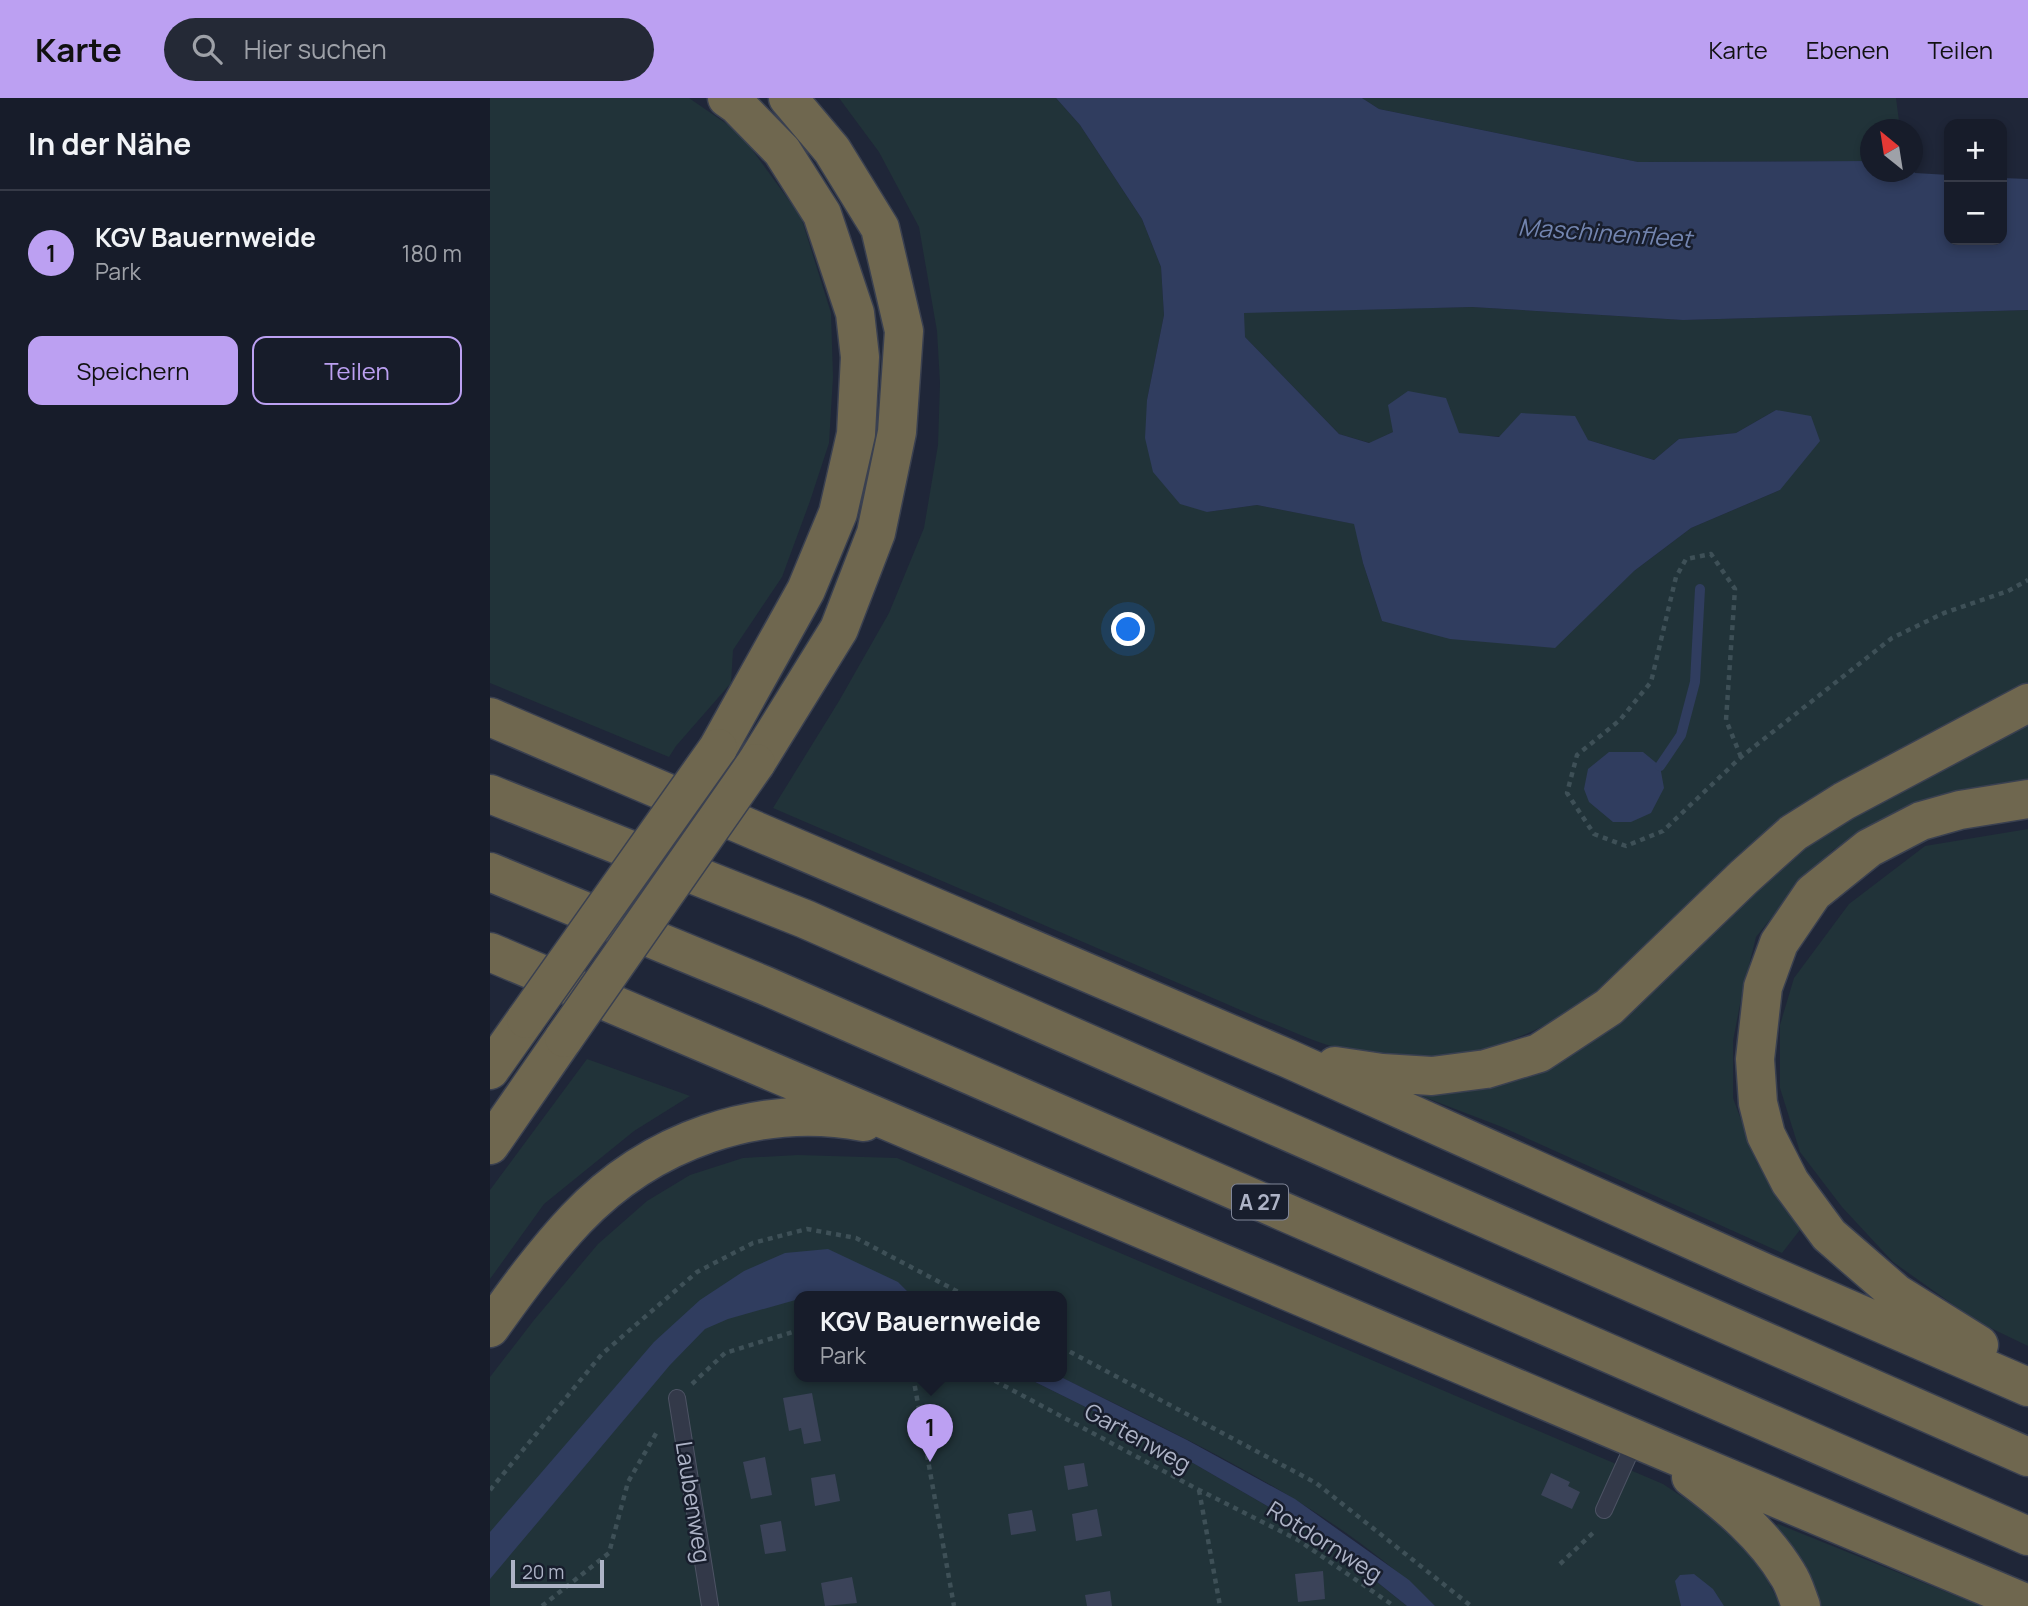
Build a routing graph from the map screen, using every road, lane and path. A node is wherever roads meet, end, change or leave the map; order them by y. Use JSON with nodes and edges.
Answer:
{"nodes":[{"id":1,"x":727,"y":98,"type":"edge"},
{"id":2,"x":788,"y":98,"type":"edge"},
{"id":3,"x":2028,"y":580,"type":"edge"},
{"id":4,"x":2028,"y":703,"type":"edge"},
{"id":5,"x":490,"y":718,"type":"edge"},
{"id":6,"x":1741,"y":757,"type":"junction"},
{"id":7,"x":490,"y":794,"type":"edge"},
{"id":8,"x":2028,"y":799,"type":"edge"},
{"id":9,"x":490,"y":872,"type":"edge"},
{"id":10,"x":490,"y":953,"type":"edge"},
{"id":11,"x":1289,"y":1059,"type":"junction"},
{"id":12,"x":490,"y":1070,"type":"edge"},
{"id":13,"x":923,"y":1133,"type":"junction"},
{"id":14,"x":490,"y":1145,"type":"edge"},
{"id":15,"x":957,"y":1291,"type":"edge"},
{"id":16,"x":490,"y":1328,"type":"edge"},
{"id":17,"x":794,"y":1332,"type":"edge"},
{"id":18,"x":1067,"y":1350,"type":"edge"},
{"id":19,"x":2028,"y":1376,"type":"edge"},
{"id":20,"x":914,"y":1382,"type":"edge"},
{"id":21,"x":997,"y":1382,"type":"edge"},
{"id":22,"x":2028,"y":1387,"type":"edge"},
{"id":23,"x":677,"y":1398,"type":"junction"},
{"id":24,"x":1640,"y":1441,"type":"junction"},
{"id":25,"x":2028,"y":1457,"type":"edge"},
{"id":26,"x":490,"y":1490,"type":"edge"},
{"id":27,"x":1199,"y":1490,"type":"junction"},
{"id":28,"x":1604,"y":1510,"type":"joint"},
{"id":29,"x":2028,"y":1536,"type":"edge"},
{"id":30,"x":1560,"y":1564,"type":"dead end"},
{"id":31,"x":2028,"y":1604,"type":"edge"},
{"id":32,"x":542,"y":1606,"type":"edge"},
{"id":33,"x":710,"y":1606,"type":"edge"},
{"id":34,"x":954,"y":1606,"type":"edge"},
{"id":35,"x":1220,"y":1606,"type":"edge"},
{"id":36,"x":1394,"y":1606,"type":"edge"},
{"id":37,"x":1471,"y":1606,"type":"edge"},
{"id":38,"x":1801,"y":1606,"type":"edge"}],
"edges":[{"from":1,"to":12,"type":"highway","bridge":true},
{"from":2,"to":14,"type":"highway","bridge":true},
{"from":3,"to":6,"type":"path"},
{"from":4,"to":11,"type":"highway"},
{"from":5,"to":11,"type":"highway"},
{"from":6,"to":6,"type":"path"},
{"from":7,"to":25,"type":"highway"},
{"from":8,"to":19,"type":"highway"},
{"from":9,"to":29,"type":"highway","number":"A 27"},
{"from":10,"to":13,"type":"highway"},
{"from":11,"to":22,"type":"highway"},
{"from":13,"to":16,"type":"highway"},
{"from":13,"to":24,"type":"highway"},
{"from":15,"to":26,"type":"path"},
{"from":17,"to":23,"type":"path"},
{"from":18,"to":37,"type":"path"},
{"from":20,"to":34,"type":"path"},
{"from":21,"to":27,"type":"path","name":"Gartenweg"},
{"from":23,"to":32,"type":"path"},
{"from":23,"to":33,"type":"lane","name":"Laubenweg"},
{"from":24,"to":28,"type":"lane"},
{"from":24,"to":31,"type":"highway"},
{"from":24,"to":38,"type":"highway"},
{"from":27,"to":35,"type":"path"},
{"from":27,"to":36,"type":"path","name":"Rotdornweg"},
{"from":28,"to":30,"type":"path"}]}
